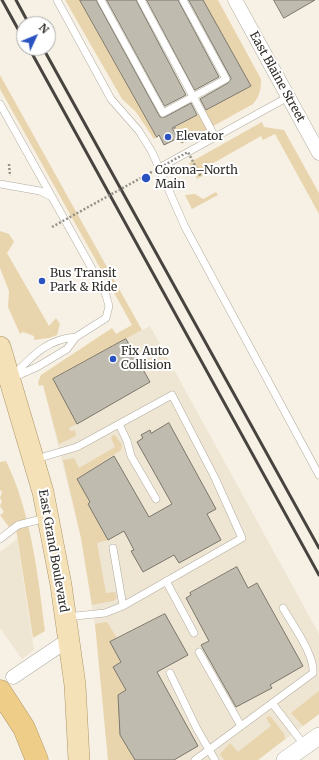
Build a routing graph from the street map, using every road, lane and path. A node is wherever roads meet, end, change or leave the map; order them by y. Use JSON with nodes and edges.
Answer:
{"nodes":[{"id":1,"x":57,"y":0,"type":"edge"},
{"id":2,"x":101,"y":0,"type":"edge"},
{"id":3,"x":141,"y":0,"type":"edge"},
{"id":4,"x":183,"y":0,"type":"edge"},
{"id":5,"x":235,"y":0,"type":"edge"},
{"id":6,"x":193,"y":97,"type":"junction"},
{"id":7,"x":288,"y":97,"type":"junction"},
{"id":8,"x":0,"y":104,"type":"edge"},
{"id":9,"x":174,"y":127,"type":"dead end"},
{"id":10,"x":215,"y":137,"type":"junction"},
{"id":11,"x":188,"y":152,"type":"junction"},
{"id":12,"x":319,"y":153,"type":"edge"},
{"id":13,"x":9,"y":164,"type":"dead end"},
{"id":14,"x":159,"y":168,"type":"junction"},
{"id":15,"x":10,"y":176,"type":"dead end"},
{"id":16,"x":201,"y":177,"type":"dead end"},
{"id":17,"x":0,"y":184,"type":"edge"},
{"id":18,"x":52,"y":197,"type":"junction"},
{"id":19,"x":52,"y":227,"type":"dead end"},
{"id":20,"x":76,"y":337,"type":"junction"},
{"id":21,"x":0,"y":347,"type":"edge"},
{"id":22,"x":5,"y":383,"type":"edge"},
{"id":23,"x":119,"y":424,"type":"junction"},
{"id":24,"x":34,"y":459,"type":"junction"},
{"id":25,"x":319,"y":475,"type":"edge"},
{"id":26,"x":156,"y":499,"type":"dead end"},
{"id":27,"x":48,"y":518,"type":"junction"},
{"id":28,"x":0,"y":540,"type":"edge"},
{"id":29,"x":113,"y":548,"type":"dead end"},
{"id":30,"x":166,"y":581,"type":"junction"},
{"id":31,"x":123,"y":606,"type":"junction"},
{"id":32,"x":283,"y":608,"type":"dead end"},
{"id":33,"x":66,"y":617,"type":"junction"},
{"id":34,"x":194,"y":633,"type":"dead end"},
{"id":35,"x":68,"y":640,"type":"junction"},
{"id":36,"x":199,"y":652,"type":"dead end"},
{"id":37,"x":170,"y":673,"type":"dead end"},
{"id":38,"x":6,"y":684,"type":"edge"},
{"id":39,"x":272,"y":704,"type":"junction"},
{"id":40,"x":0,"y":718,"type":"edge"},
{"id":41,"x":241,"y":726,"type":"junction"},
{"id":42,"x":319,"y":736,"type":"edge"},
{"id":43,"x":208,"y":750,"type":"junction"},
{"id":44,"x":297,"y":755,"type":"edge"},
{"id":45,"x":32,"y":760,"type":"edge"},
{"id":46,"x":37,"y":760,"type":"edge"},
{"id":47,"x":79,"y":760,"type":"edge"},
{"id":48,"x":195,"y":760,"type":"edge"},
{"id":49,"x":215,"y":760,"type":"edge"}],
"edges":[{"from":1,"to":14,"type":"lane"},
{"from":2,"to":6,"type":"lane"},
{"from":3,"to":6,"type":"lane"},
{"from":4,"to":6,"type":"lane"},
{"from":5,"to":7,"type":"street","name":"East Blaine Street"},
{"from":6,"to":10,"type":"lane"},
{"from":7,"to":10,"type":"lane"},
{"from":7,"to":12,"type":"street","name":"East Blaine Street"},
{"from":8,"to":18,"type":"lane"},
{"from":9,"to":11,"type":"path"},
{"from":10,"to":14,"type":"lane"},
{"from":11,"to":16,"type":"path","bridge":true},
{"from":11,"to":19,"type":"path","bridge":true},
{"from":13,"to":15,"type":"path"},
{"from":14,"to":25,"type":"lane"},
{"from":17,"to":18,"type":"lane"},
{"from":18,"to":20,"type":"lane"},
{"from":20,"to":22,"type":"lane"},
{"from":20,"to":22,"type":"lane"},
{"from":21,"to":22,"type":"main road","name":"East Grand Boulevard"},
{"from":22,"to":24,"type":"main road","name":"East Grand Boulevard"},
{"from":23,"to":24,"type":"lane"},
{"from":23,"to":26,"type":"lane"},
{"from":23,"to":30,"type":"lane"},
{"from":24,"to":27,"type":"main road","name":"East Grand Boulevard"},
{"from":27,"to":28,"type":"lane"},
{"from":27,"to":33,"type":"main road","name":"East Grand Boulevard"},
{"from":29,"to":31,"type":"lane"},
{"from":30,"to":31,"type":"lane"},
{"from":30,"to":34,"type":"lane"},
{"from":31,"to":33,"type":"lane"},
{"from":32,"to":39,"type":"lane"},
{"from":33,"to":35,"type":"main road","name":"East Grand Boulevard"},
{"from":35,"to":38,"type":"street"},
{"from":35,"to":47,"type":"main road","name":"East Grand Boulevard"},
{"from":36,"to":41,"type":"lane"},
{"from":37,"to":43,"type":"lane"},
{"from":38,"to":46,"type":"highway"},
{"from":39,"to":41,"type":"lane"},
{"from":39,"to":44,"type":"lane"},
{"from":40,"to":45,"type":"highway"},
{"from":41,"to":43,"type":"lane"},
{"from":42,"to":44,"type":"street"},
{"from":43,"to":48,"type":"lane"},
{"from":43,"to":49,"type":"lane"}]}
